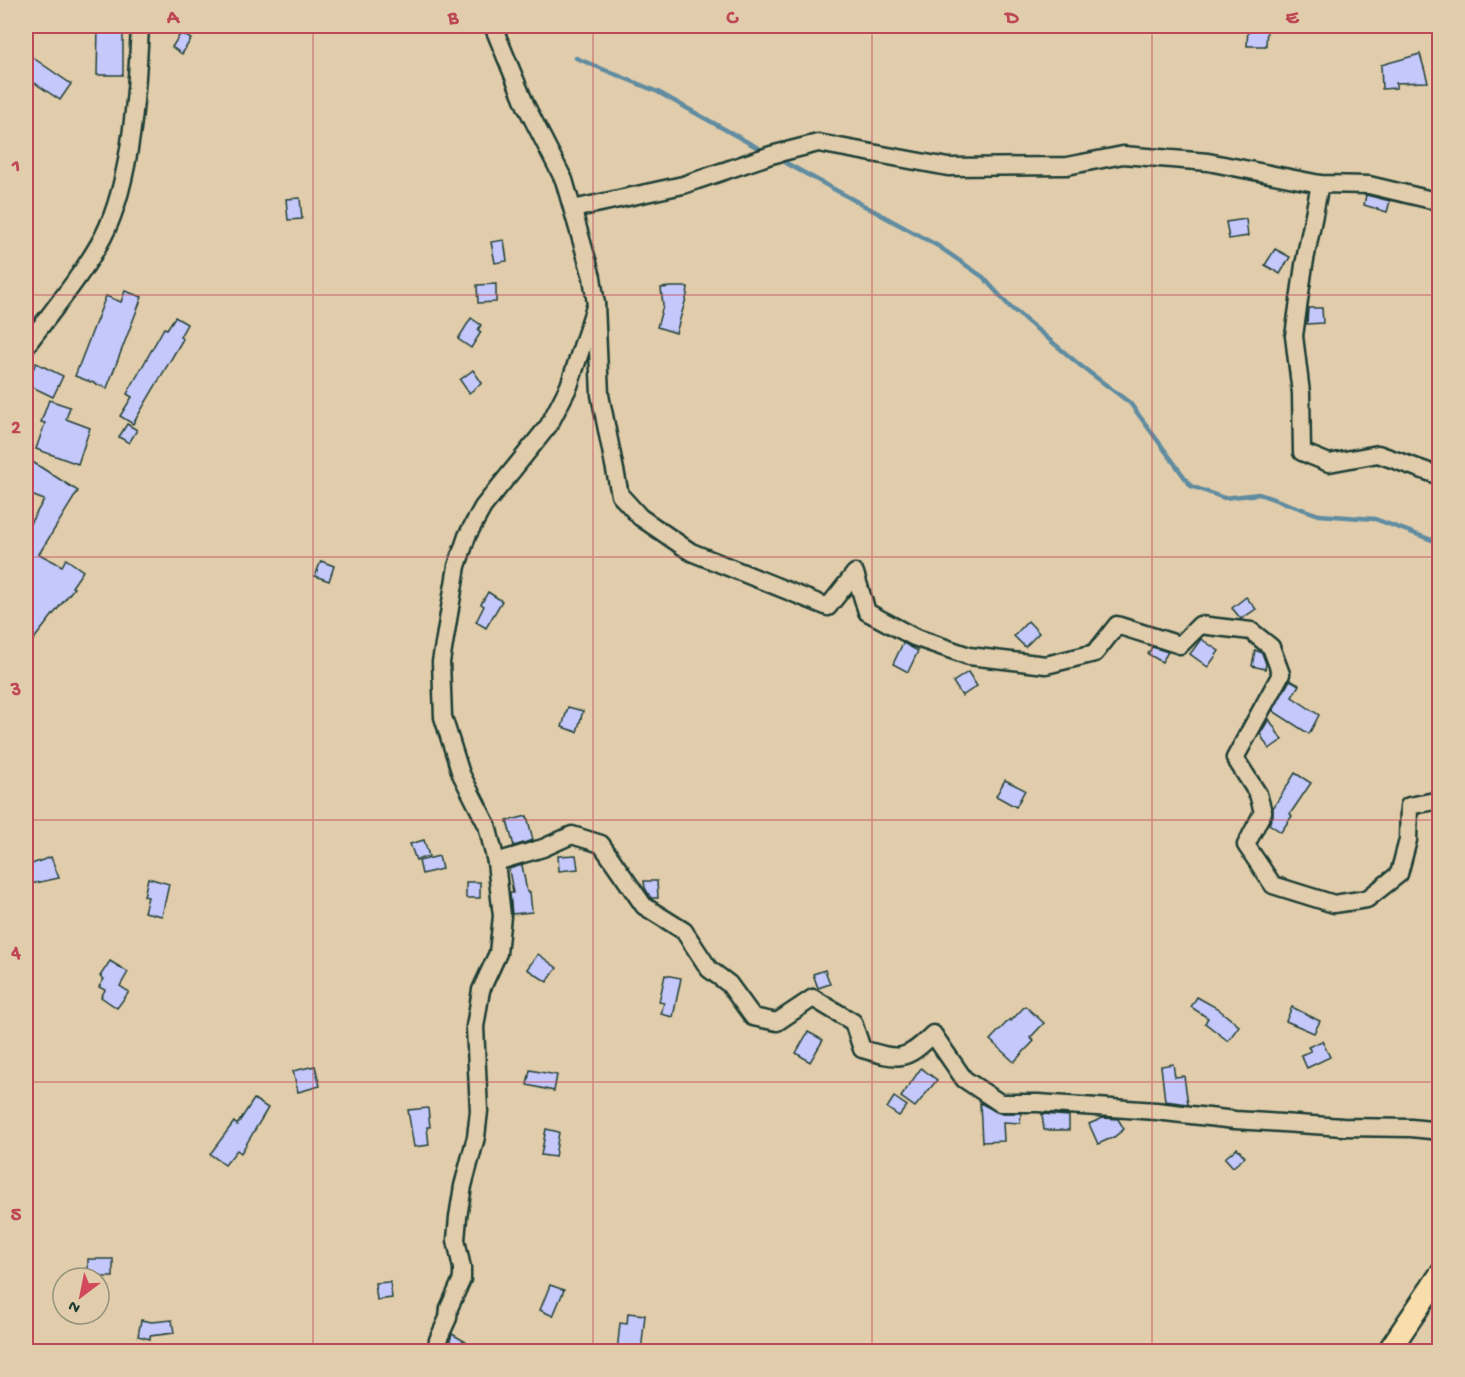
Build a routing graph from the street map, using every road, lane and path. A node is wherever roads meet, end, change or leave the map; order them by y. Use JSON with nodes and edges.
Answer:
{"nodes":[{"id":1,"x":140,"y":26,"type":"edge"},
{"id":2,"x":493,"y":26,"type":"edge"},
{"id":3,"x":1320,"y":184,"type":"junction"},
{"id":4,"x":1440,"y":202,"type":"edge"},
{"id":5,"x":573,"y":209,"type":"junction"},
{"id":6,"x":596,"y":304,"type":"junction"},
{"id":7,"x":26,"y":346,"type":"edge"},
{"id":8,"x":1440,"y":476,"type":"edge"},
{"id":9,"x":1440,"y":800,"type":"edge"},
{"id":10,"x":496,"y":862,"type":"junction"},
{"id":11,"x":1440,"y":1131,"type":"edge"},
{"id":12,"x":1440,"y":1275,"type":"edge"},
{"id":13,"x":436,"y":1352,"type":"edge"},
{"id":14,"x":1388,"y":1352,"type":"edge"}],
"edges":[{"from":1,"to":7,"type":"street"},
{"from":2,"to":5,"type":"street"},
{"from":3,"to":4,"type":"street"},
{"from":3,"to":5,"type":"street"},
{"from":3,"to":8,"type":"street"},
{"from":5,"to":6,"type":"street"},
{"from":6,"to":9,"type":"street"},
{"from":6,"to":10,"type":"street"},
{"from":10,"to":11,"type":"street"},
{"from":10,"to":13,"type":"street"},
{"from":12,"to":14,"type":"main road"}]}
